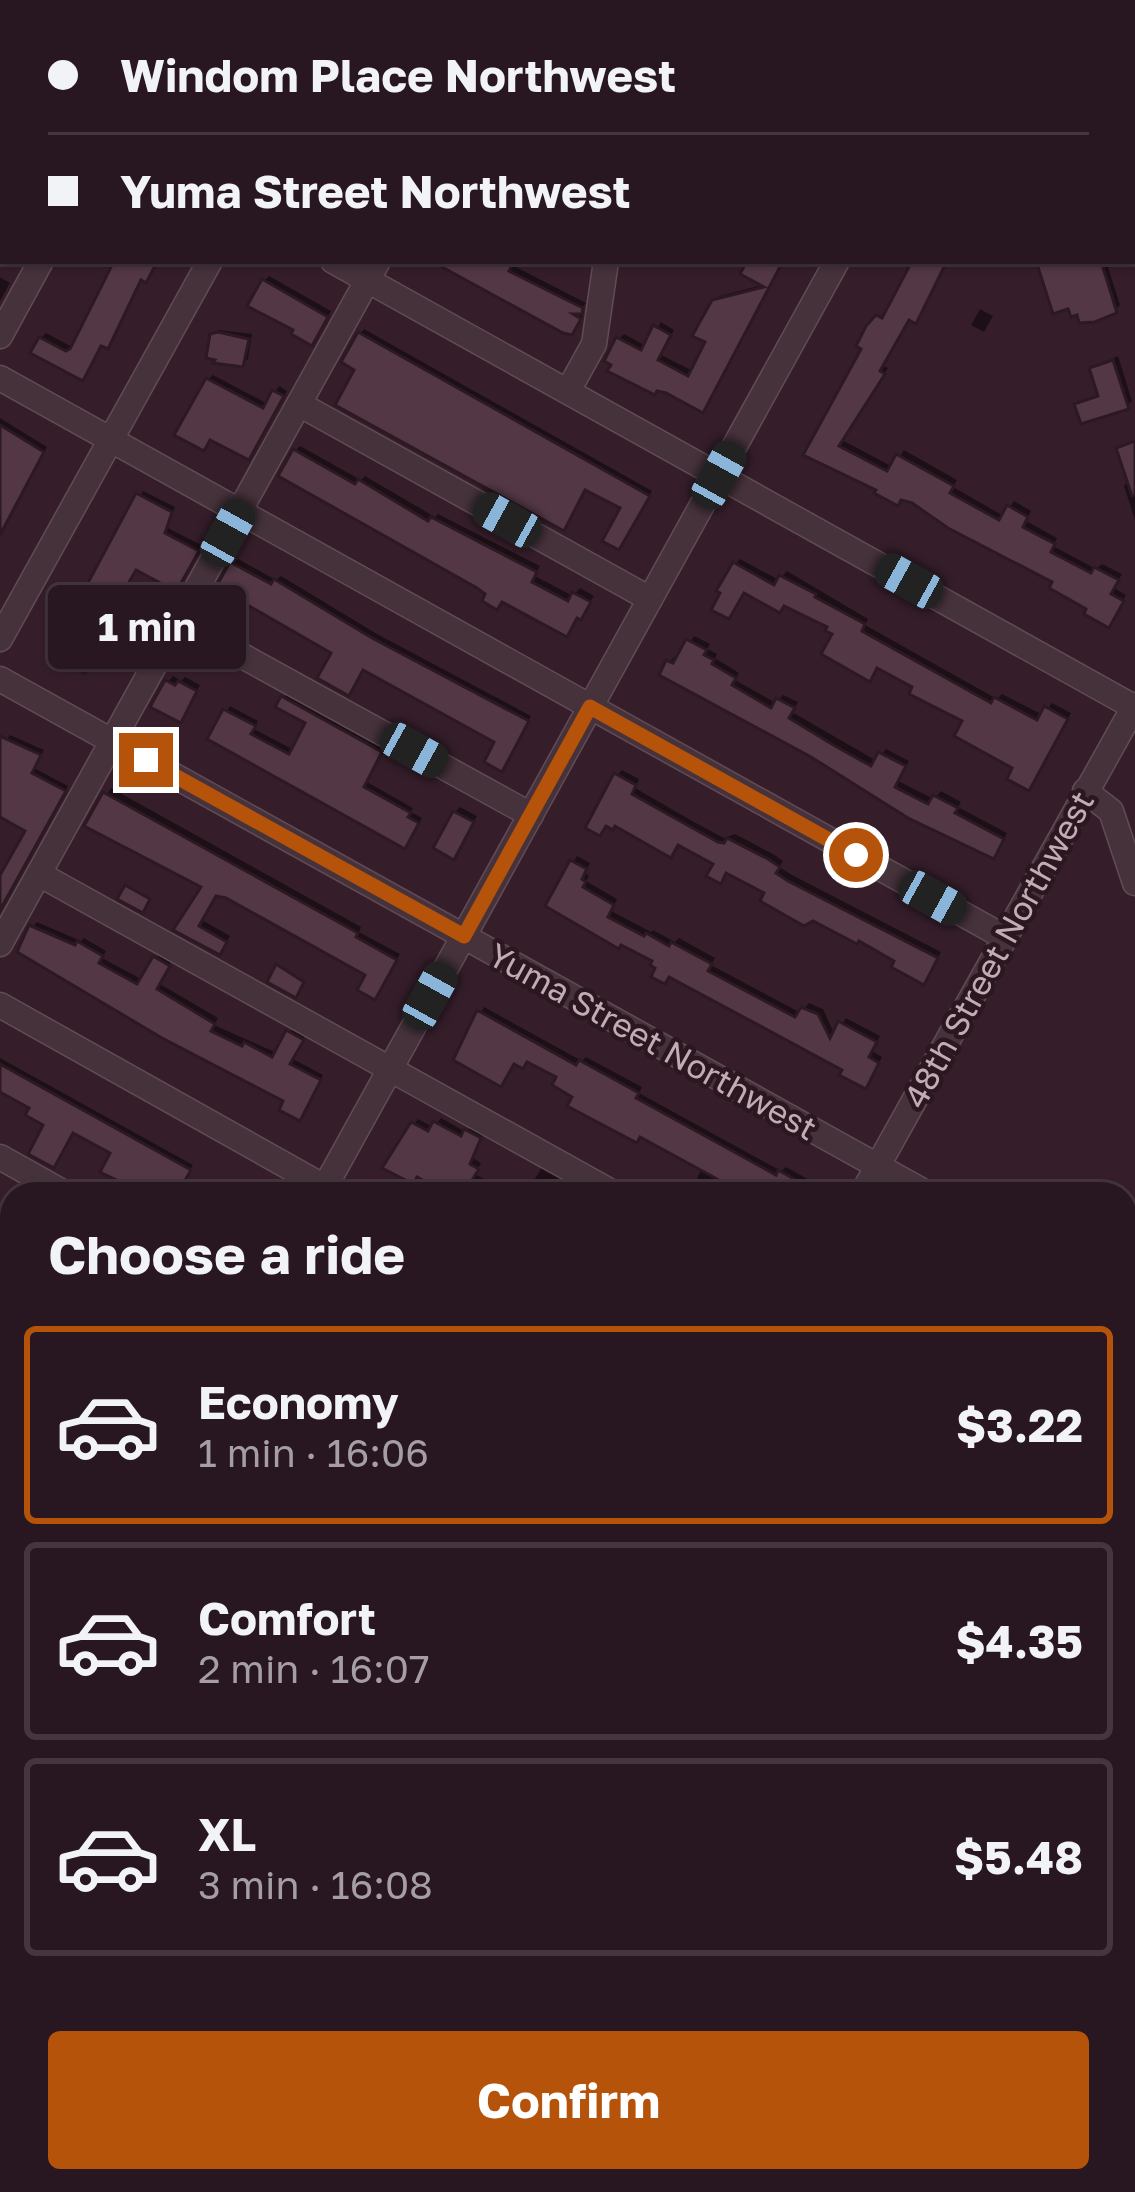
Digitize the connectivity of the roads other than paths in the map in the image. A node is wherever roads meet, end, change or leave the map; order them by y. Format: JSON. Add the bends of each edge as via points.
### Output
{"nodes":[{"id":1,"x":39,"y":264,"type":"edge"},
{"id":2,"x":208,"y":264,"type":"edge"},
{"id":3,"x":606,"y":264,"type":"edge"},
{"id":4,"x":836,"y":264,"type":"edge"},
{"id":5,"x":373,"y":271,"type":"edge"},
{"id":6,"x":0,"y":336,"type":"edge"},
{"id":7,"x":0,"y":378,"type":"edge"},
{"id":8,"x":568,"y":392,"type":"junction"},
{"id":9,"x":299,"y":404,"type":"junction"},
{"id":10,"x":111,"y":440,"type":"junction"},
{"id":11,"x":719,"y":475,"type":"junction"},
{"id":12,"x":240,"y":511,"type":"junction"},
{"id":13,"x":650,"y":599,"type":"junction"},
{"id":14,"x":179,"y":621,"type":"junction"},
{"id":15,"x":0,"y":639,"type":"edge"},
{"id":16,"x":0,"y":679,"type":"edge"},
{"id":17,"x":1134,"y":705,"type":"edge"},
{"id":18,"x":590,"y":707,"type":"junction"},
{"id":19,"x":112,"y":741,"type":"junction"},
{"id":20,"x":1085,"y":791,"type":"junction"},
{"id":21,"x":531,"y":814,"type":"junction"},
{"id":22,"x":39,"y":874,"type":"junction"},
{"id":23,"x":1135,"y":884,"type":"edge"},
{"id":24,"x":464,"y":936,"type":"junction"},
{"id":25,"x":1004,"y":937,"type":"junction"},
{"id":26,"x":0,"y":944,"type":"edge"},
{"id":27,"x":0,"y":1005,"type":"edge"},
{"id":28,"x":389,"y":1070,"type":"junction"},
{"id":29,"x":0,"y":1157,"type":"edge"},
{"id":30,"x":878,"y":1166,"type":"junction"},
{"id":31,"x":45,"y":1182,"type":"edge"},
{"id":32,"x":310,"y":1182,"type":"edge"},
{"id":33,"x":333,"y":1182,"type":"edge"},
{"id":34,"x":593,"y":1182,"type":"edge"},
{"id":35,"x":869,"y":1182,"type":"edge"},
{"id":36,"x":907,"y":1182,"type":"edge"}],
"edges":[{"from":1,"to":6,"type":"street"},
{"from":2,"to":10,"type":"street"},
{"from":3,"to":8,"type":"street","via":[[594,344]]},
{"from":4,"to":11,"type":"street"},
{"from":5,"to":8,"type":"street"},
{"from":5,"to":9,"type":"street"},
{"from":7,"to":10,"type":"street"},
{"from":8,"to":11,"type":"street"},
{"from":9,"to":12,"type":"street"},
{"from":9,"to":13,"type":"street"},
{"from":10,"to":12,"type":"street"},
{"from":10,"to":15,"type":"street"},
{"from":11,"to":13,"type":"street"},
{"from":11,"to":17,"type":"street"},
{"from":12,"to":14,"type":"street"},
{"from":12,"to":18,"type":"street"},
{"from":13,"to":18,"type":"street"},
{"from":14,"to":19,"type":"street"},
{"from":14,"to":21,"type":"street"},
{"from":16,"to":19,"type":"street","name":"Yuma Street Northwest"},
{"from":17,"to":20,"type":"street","name":"48th Street Northwest"},
{"from":18,"to":21,"type":"street"},
{"from":18,"to":25,"type":"street"},
{"from":19,"to":22,"type":"street"},
{"from":19,"to":24,"type":"street","name":"Yuma Street Northwest"},
{"from":20,"to":23,"type":"street","via":[[1111,812]]},
{"from":20,"to":25,"type":"street","name":"48th Street Northwest"},
{"from":21,"to":24,"type":"street"},
{"from":22,"to":26,"type":"street"},
{"from":22,"to":28,"type":"street"},
{"from":24,"to":28,"type":"street"},
{"from":24,"to":30,"type":"street","name":"Yuma Street Northwest"},
{"from":25,"to":30,"type":"street","name":"48th Street Northwest"},
{"from":27,"to":32,"type":"street"},
{"from":28,"to":33,"type":"street"},
{"from":28,"to":34,"type":"street"},
{"from":29,"to":31,"type":"street"},
{"from":30,"to":35,"type":"street","name":"48th Street Northwest"},
{"from":30,"to":36,"type":"street","name":"Yuma Street Northwest"}]}
